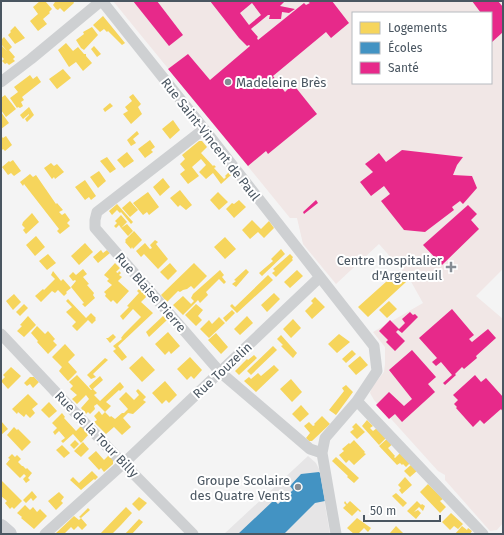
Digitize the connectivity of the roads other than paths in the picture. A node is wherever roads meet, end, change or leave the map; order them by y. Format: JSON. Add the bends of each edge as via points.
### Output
{"nodes":[{"id":1,"x":101,"y":1,"type":"edge"},
{"id":2,"x":1,"y":82,"type":"edge"},
{"id":3,"x":204,"y":129,"type":"junction"},
{"id":4,"x":320,"y":277,"type":"junction"},
{"id":5,"x":1,"y":334,"type":"edge"},
{"id":6,"x":220,"y":372,"type":"junction"},
{"id":7,"x":357,"y":401,"type":"junction"},
{"id":8,"x":322,"y":453,"type":"junction"},
{"id":9,"x":124,"y":463,"type":"junction"},
{"id":10,"x":1,"y":527,"type":"edge"},
{"id":11,"x":9,"y":534,"type":"edge"},
{"id":12,"x":45,"y":534,"type":"edge"},
{"id":13,"x":193,"y":534,"type":"edge"},
{"id":14,"x":336,"y":534,"type":"edge"},
{"id":15,"x":483,"y":534,"type":"edge"}],
"edges":[{"from":1,"to":2,"type":"street"},
{"from":1,"to":3,"type":"street","name":"Rue Saint-Vincent de Paul"},
{"from":3,"to":4,"type":"street","name":"Rue Saint-Vincent de Paul"},
{"from":3,"to":6,"type":"street","name":"Rue Blaise Pierre","via":[[97,212],[95,220],[96,228]]},
{"from":4,"to":6,"type":"street","name":"Rue Touzelin"},
{"from":4,"to":7,"type":"street","name":"Rue Saint-Vincent de Paul","via":[[374,346],[378,371]]},
{"from":5,"to":9,"type":"street","name":"Rue de la Tour Billy"},
{"from":6,"to":8,"type":"street","name":"Rue Blaise Pierre","via":[[310,449]]},
{"from":6,"to":9,"type":"street","name":"Rue Touzelin"},
{"from":7,"to":8,"type":"street","name":"Rue Saint-Vincent de Paul","via":[[325,438]]},
{"from":7,"to":15,"type":"street"},
{"from":8,"to":14,"type":"street"},
{"from":9,"to":12,"type":"street","name":"Rue Touzelin"},
{"from":9,"to":13,"type":"street","name":"Rue de la Tour Billy"},
{"from":10,"to":11,"type":"main road"}]}
